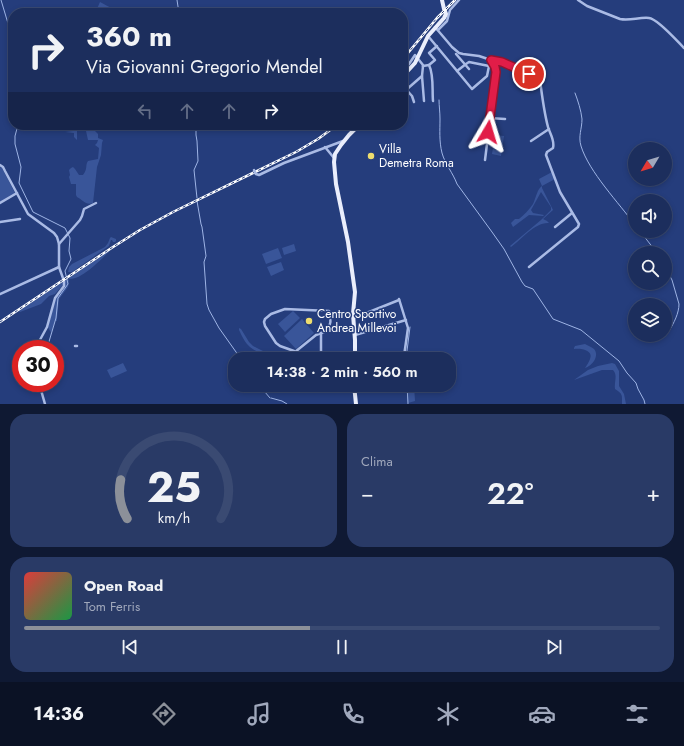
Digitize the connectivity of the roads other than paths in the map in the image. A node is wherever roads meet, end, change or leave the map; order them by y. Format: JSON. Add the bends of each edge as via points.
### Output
{"nodes":[{"id":1,"x":442,"y":0,"type":"edge"},
{"id":2,"x":459,"y":0,"type":"edge"},
{"id":3,"x":578,"y":0,"type":"edge"},
{"id":4,"x":436,"y":29,"type":"junction"},
{"id":5,"x":428,"y":36,"type":"junction"},
{"id":6,"x":437,"y":46,"type":"junction"},
{"id":7,"x":684,"y":48,"type":"edge"},
{"id":8,"x":456,"y":54,"type":"dead end"},
{"id":9,"x":418,"y":58,"type":"junction"},
{"id":10,"x":491,"y":60,"type":"junction"},
{"id":11,"x":429,"y":65,"type":"junction"},
{"id":12,"x":465,"y":65,"type":"junction"},
{"id":13,"x":408,"y":66,"type":"edge"},
{"id":14,"x":423,"y":66,"type":"junction"},
{"id":15,"x":489,"y":66,"type":"junction"},
{"id":16,"x":469,"y":69,"type":"dead end"},
{"id":17,"x":457,"y":70,"type":"junction"},
{"id":18,"x":408,"y":71,"type":"edge"},
{"id":19,"x":422,"y":76,"type":"junction"},
{"id":20,"x":408,"y":88,"type":"edge"},
{"id":21,"x":408,"y":92,"type":"edge"},
{"id":22,"x":424,"y":101,"type":"dead end"},
{"id":23,"x":433,"y":101,"type":"dead end"},
{"id":24,"x":414,"y":102,"type":"dead end"},
{"id":25,"x":489,"y":118,"type":"junction"},
{"id":26,"x":505,"y":119,"type":"dead end"},
{"id":27,"x":353,"y":130,"type":"edge"},
{"id":28,"x":549,"y":130,"type":"junction"},
{"id":29,"x":344,"y":141,"type":"junction"},
{"id":30,"x":531,"y":141,"type":"dead end"},
{"id":31,"x":325,"y":147,"type":"junction"},
{"id":32,"x":334,"y":158,"type":"junction"},
{"id":33,"x":485,"y":160,"type":"dead end"},
{"id":34,"x":0,"y":165,"type":"edge"},
{"id":35,"x":254,"y":170,"type":"dead end"},
{"id":36,"x":17,"y":193,"type":"junction"},
{"id":37,"x":0,"y":203,"type":"edge"},
{"id":38,"x":96,"y":203,"type":"dead end"},
{"id":39,"x":572,"y":213,"type":"junction"},
{"id":40,"x":20,"y":219,"type":"dead end"},
{"id":41,"x":0,"y":222,"type":"edge"},
{"id":42,"x":555,"y":228,"type":"dead end"},
{"id":43,"x":59,"y":244,"type":"junction"},
{"id":44,"x":59,"y":267,"type":"junction"},
{"id":45,"x":529,"y":267,"type":"dead end"},
{"id":46,"x":0,"y":294,"type":"edge"},
{"id":47,"x":353,"y":319,"type":"junction"},
{"id":48,"x":406,"y":320,"type":"junction"},
{"id":49,"x":321,"y":334,"type":"junction"},
{"id":50,"x":355,"y":335,"type":"junction"},
{"id":51,"x":40,"y":340,"type":"edge"},
{"id":52,"x":295,"y":352,"type":"joint"},
{"id":53,"x":321,"y":352,"type":"edge"},
{"id":54,"x":354,"y":352,"type":"edge"},
{"id":55,"x":405,"y":352,"type":"edge"},
{"id":56,"x":42,"y":392,"type":"edge"},
{"id":57,"x":355,"y":392,"type":"edge"},
{"id":58,"x":45,"y":404,"type":"edge"},
{"id":59,"x":356,"y":404,"type":"edge"}],
"edges":[{"from":1,"to":4,"type":"main road","via":[[446,14]]},
{"from":2,"to":4,"type":"street","via":[[450,10],[446,21]]},
{"from":3,"to":7,"type":"street","via":[[620,19],[652,18]]},
{"from":4,"to":5,"type":"main road"},
{"from":4,"to":10,"type":"street","via":[[457,51]]},
{"from":5,"to":6,"type":"street"},
{"from":5,"to":9,"type":"main road"},
{"from":6,"to":11,"type":"street","via":[[429,53],[435,60]]},
{"from":6,"to":17,"type":"street"},
{"from":8,"to":12,"type":"street"},
{"from":9,"to":13,"type":"street","via":[[415,55]]},
{"from":9,"to":14,"type":"street"},
{"from":9,"to":18,"type":"main road"},
{"from":10,"to":15,"type":"street"},
{"from":10,"to":25,"type":"street","via":[[496,72]]},
{"from":10,"to":28,"type":"street","via":[[502,62],[540,80]]},
{"from":11,"to":14,"type":"street"},
{"from":11,"to":23,"type":"street"},
{"from":12,"to":15,"type":"street","via":[[471,62]]},
{"from":12,"to":16,"type":"street"},
{"from":12,"to":17,"type":"street"},
{"from":14,"to":19,"type":"street"},
{"from":15,"to":17,"type":"street","via":[[487,76],[472,89]]},
{"from":19,"to":20,"type":"street"},
{"from":19,"to":22,"type":"street"},
{"from":21,"to":24,"type":"street"},
{"from":25,"to":26,"type":"street"},
{"from":25,"to":33,"type":"street"},
{"from":27,"to":29,"type":"main road"},
{"from":28,"to":30,"type":"street"},
{"from":28,"to":39,"type":"street","via":[[554,146],[546,154],[560,192]]},
{"from":29,"to":31,"type":"street"},
{"from":29,"to":32,"type":"main road"},
{"from":31,"to":32,"type":"street"},
{"from":31,"to":35,"type":"street","bridge":true,"via":[[259,175]]},
{"from":32,"to":47,"type":"main road","via":[[354,285]]},
{"from":34,"to":36,"type":"street"},
{"from":36,"to":37,"type":"street"},
{"from":36,"to":43,"type":"street","via":[[29,215],[54,233]]},
{"from":38,"to":43,"type":"street","via":[[84,209],[80,220]]},
{"from":39,"to":42,"type":"street"},
{"from":39,"to":45,"type":"street","via":[[578,226]]},
{"from":40,"to":41,"type":"street"},
{"from":43,"to":44,"type":"street"},
{"from":44,"to":46,"type":"street"},
{"from":44,"to":51,"type":"street","via":[[64,286],[55,298]]},
{"from":47,"to":48,"type":"street","via":[[399,300]]},
{"from":47,"to":50,"type":"main road"},
{"from":48,"to":50,"type":"street"},
{"from":48,"to":55,"type":"street","via":[[408,330]]},
{"from":49,"to":52,"type":"street","via":[[312,337]]},
{"from":49,"to":52,"type":"street","via":[[330,326],[328,310],[285,308],[267,317],[265,325],[276,343]]},
{"from":49,"to":53,"type":"street"},
{"from":50,"to":54,"type":"main road"},
{"from":56,"to":58,"type":"street"},
{"from":57,"to":59,"type":"main road"}]}
